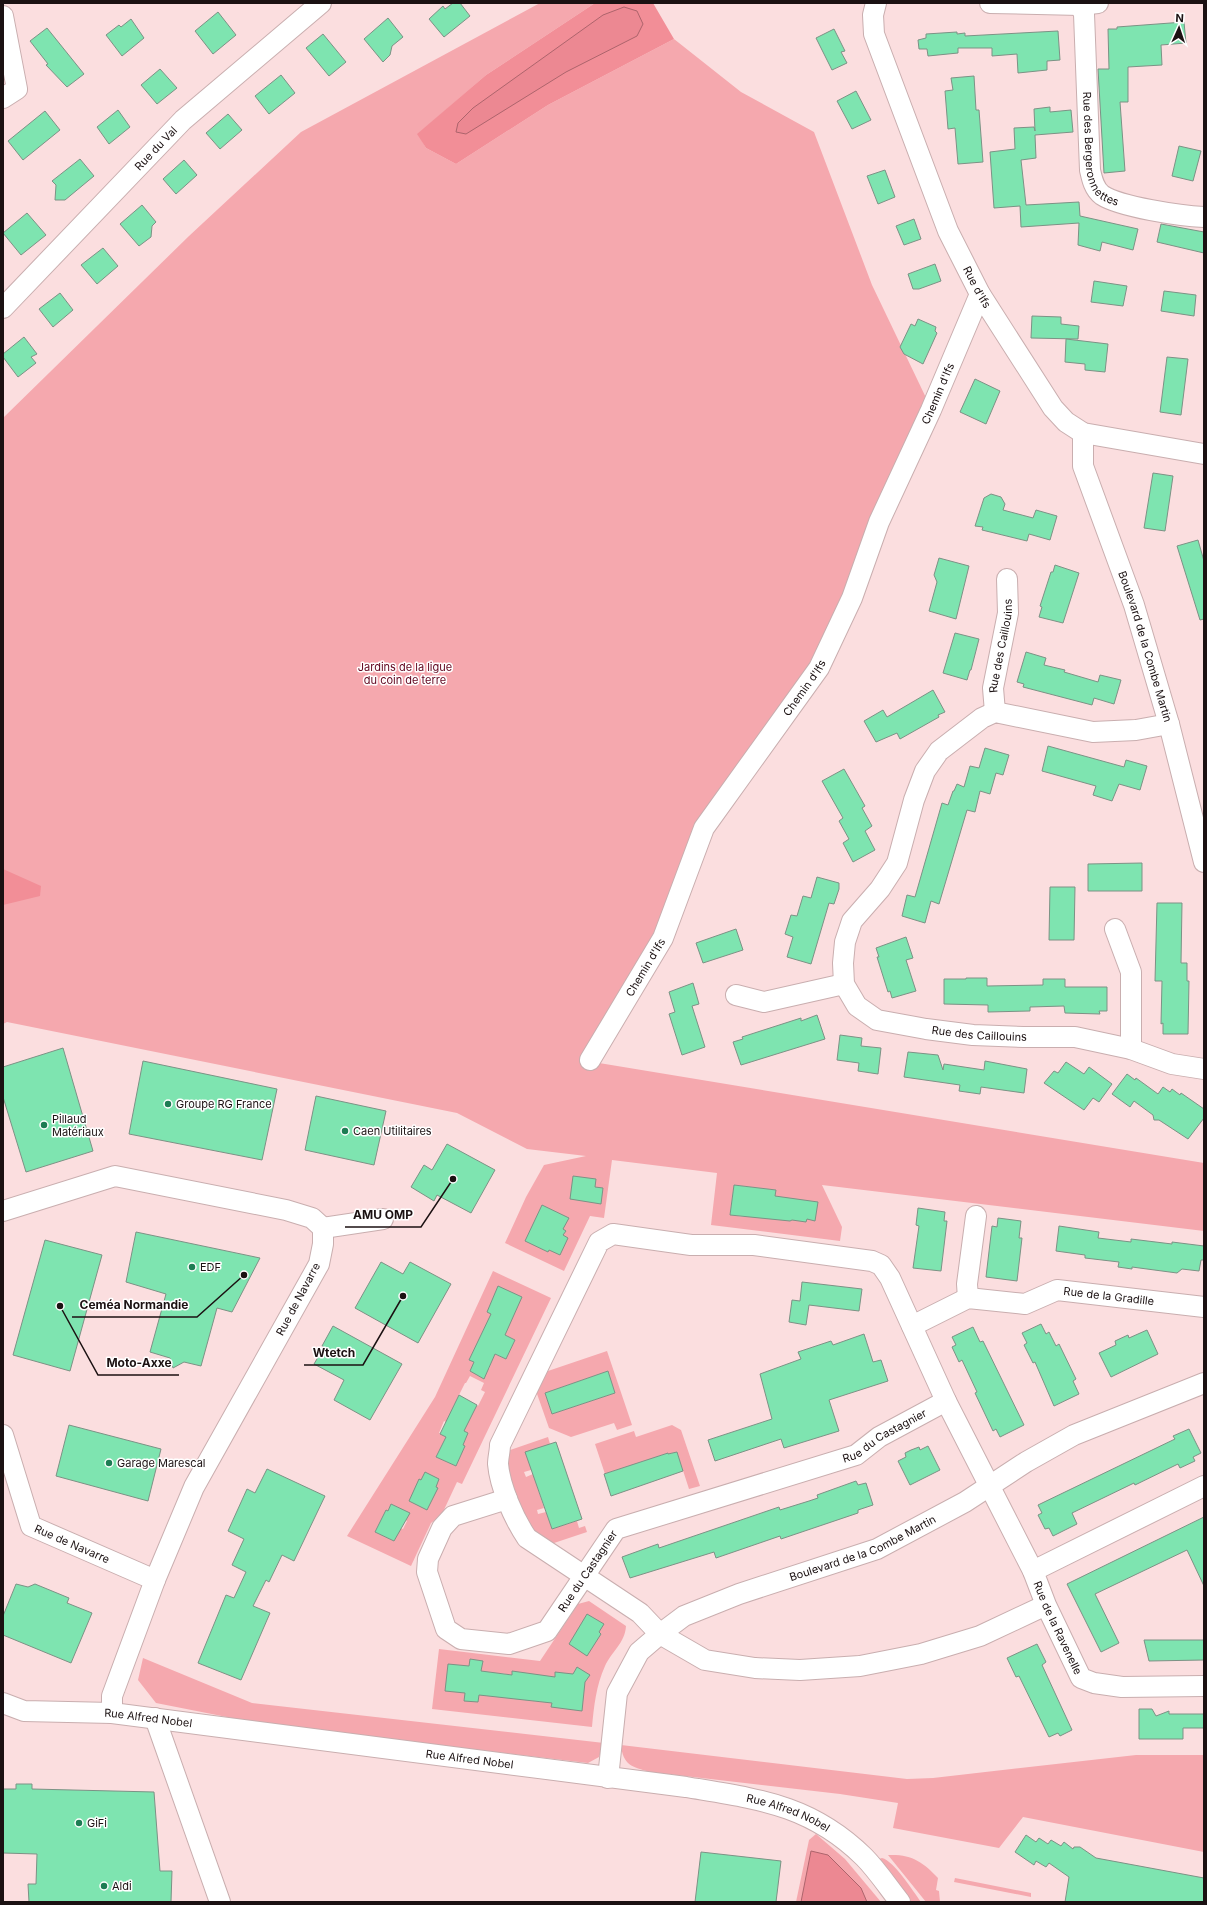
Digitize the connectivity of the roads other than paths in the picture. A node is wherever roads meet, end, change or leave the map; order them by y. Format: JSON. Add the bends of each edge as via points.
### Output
{"nodes":[{"id":1,"x":322,"y":3,"type":"edge"},
{"id":2,"x":876,"y":3,"type":"edge"},
{"id":3,"x":990,"y":3,"type":"edge"},
{"id":4,"x":1089,"y":4,"type":"edge"},
{"id":5,"x":3,"y":16,"type":"edge"},
{"id":6,"x":3,"y":98,"type":"edge"},
{"id":7,"x":1204,"y":217,"type":"edge"},
{"id":8,"x":980,"y":294,"type":"junction"},
{"id":9,"x":3,"y":308,"type":"edge"},
{"id":10,"x":1083,"y":433,"type":"junction"},
{"id":11,"x":1204,"y":454,"type":"edge"},
{"id":12,"x":1007,"y":578,"type":"dead end"},
{"id":13,"x":995,"y":712,"type":"junction"},
{"id":14,"x":1168,"y":724,"type":"junction"},
{"id":15,"x":1204,"y":862,"type":"edge"},
{"id":16,"x":1115,"y":929,"type":"dead end"},
{"id":17,"x":844,"y":984,"type":"junction"},
{"id":18,"x":736,"y":994,"type":"dead end"},
{"id":19,"x":1131,"y":1049,"type":"junction"},
{"id":20,"x":590,"y":1060,"type":"dead end"},
{"id":21,"x":1204,"y":1069,"type":"edge"},
{"id":22,"x":3,"y":1210,"type":"edge"},
{"id":23,"x":976,"y":1216,"type":"dead end"},
{"id":24,"x":383,"y":1219,"type":"dead end"},
{"id":25,"x":323,"y":1228,"type":"junction"},
{"id":26,"x":968,"y":1298,"type":"junction"},
{"id":27,"x":1204,"y":1307,"type":"edge"},
{"id":28,"x":912,"y":1326,"type":"junction"},
{"id":29,"x":1204,"y":1383,"type":"edge"},
{"id":30,"x":946,"y":1401,"type":"junction"},
{"id":31,"x":3,"y":1436,"type":"edge"},
{"id":32,"x":1204,"y":1486,"type":"edge"},
{"id":33,"x":990,"y":1487,"type":"junction"},
{"id":34,"x":507,"y":1499,"type":"junction"},
{"id":35,"x":1033,"y":1571,"type":"junction"},
{"id":36,"x":584,"y":1575,"type":"junction"},
{"id":37,"x":155,"y":1580,"type":"junction"},
{"id":38,"x":1046,"y":1606,"type":"junction"},
{"id":39,"x":660,"y":1634,"type":"junction"},
{"id":40,"x":1204,"y":1686,"type":"edge"},
{"id":41,"x":3,"y":1703,"type":"edge"},
{"id":42,"x":112,"y":1713,"type":"junction"},
{"id":43,"x":155,"y":1718,"type":"junction"},
{"id":44,"x":608,"y":1778,"type":"junction"},
{"id":45,"x":220,"y":1902,"type":"edge"},
{"id":46,"x":900,"y":1902,"type":"edge"}],
"edges":[{"from":1,"to":9,"type":"street","name":"Rue du Val","via":[[183,120]]},
{"from":2,"to":8,"type":"street","name":"Rue d'Ifs","via":[[873,15],[874,34],[879,49],[948,231]]},
{"from":3,"to":4,"type":"street"},
{"from":4,"to":7,"type":"street","name":"Rue des Bergeronnettes","via":[[1084,14],[1090,170],[1094,185],[1100,194],[1112,200],[1177,216]]},
{"from":5,"to":6,"type":"street","via":[[17,89]]},
{"from":8,"to":10,"type":"street","name":"Rue d'Ifs","via":[[1053,408],[1066,422]]},
{"from":8,"to":20,"type":"street","name":"Chemin d'Ifs","via":[[931,410],[879,522],[852,598],[819,668],[704,828],[663,938]]},
{"from":10,"to":11,"type":"street","name":"Rue d'Ifs"},
{"from":10,"to":14,"type":"street","name":"Boulevard de la Combe Martin","via":[[1083,466],[1134,605]]},
{"from":12,"to":13,"type":"street","name":"Rue des Caillouins","via":[[1008,613],[993,688]]},
{"from":13,"to":14,"type":"street","via":[[1093,732],[1136,730]]},
{"from":13,"to":17,"type":"street","name":"Rue des Caillouins","via":[[982,718],[939,751],[925,771],[914,800],[897,863],[880,889],[852,921],[845,942]]},
{"from":14,"to":15,"type":"street","name":"Boulevard de la Combe Martin"},
{"from":16,"to":19,"type":"street","via":[[1131,972]]},
{"from":17,"to":18,"type":"street","via":[[764,1002]]},
{"from":17,"to":19,"type":"street","name":"Rue des Caillouins","via":[[858,1006],[877,1020],[973,1036],[1075,1037]]},
{"from":19,"to":21,"type":"street","name":"Rue des Caillouins","via":[[1172,1064]]},
{"from":22,"to":25,"type":"street","via":[[115,1176],[286,1210],[312,1218]]},
{"from":23,"to":26,"type":"street","via":[[967,1284]]},
{"from":24,"to":25,"type":"street"},
{"from":25,"to":37,"type":"street","name":"Rue de Navarre","via":[[324,1244],[319,1264],[194,1487]]},
{"from":26,"to":27,"type":"street","name":"Rue de la Gradille","via":[[1024,1304],[1057,1290]]},
{"from":26,"to":28,"type":"street"},
{"from":28,"to":30,"type":"street"},
{"from":28,"to":34,"type":"street","via":[[890,1278],[881,1266],[872,1261],[754,1245],[691,1245],[613,1234],[599,1242],[500,1445],[498,1464]]},
{"from":29,"to":33,"type":"street","name":"Boulevard de la Combe Martin","via":[[1074,1435],[1014,1469]]},
{"from":30,"to":33,"type":"street"},
{"from":30,"to":36,"type":"street","name":"Rue du Castagnier","via":[[878,1437],[856,1455],[616,1529]]},
{"from":31,"to":37,"type":"street","name":"Rue de Navarre","via":[[31,1526]]},
{"from":32,"to":35,"type":"street"},
{"from":33,"to":35,"type":"street","name":"Rue de la Ravenelle"},
{"from":33,"to":39,"type":"street","name":"Boulevard de la Combe Martin","via":[[878,1549],[739,1594],[684,1616]]},
{"from":34,"to":36,"type":"street","via":[[517,1523],[527,1538]]},
{"from":34,"to":36,"type":"street","name":"Rue du Castagnier","via":[[453,1516],[442,1528],[428,1559],[427,1572],[446,1629],[461,1639],[508,1644],[547,1631]]},
{"from":35,"to":38,"type":"street","name":"Rue de la Ravenelle"},
{"from":36,"to":39,"type":"street","via":[[640,1613]]},
{"from":37,"to":42,"type":"street","name":"Rue de Navarre","via":[[112,1696]]},
{"from":38,"to":39,"type":"street","via":[[980,1636],[922,1654],[860,1666],[800,1670],[755,1668],[705,1660]]},
{"from":38,"to":40,"type":"street","name":"Rue de la Ravenelle","via":[[1081,1678],[1094,1683],[1122,1687]]},
{"from":39,"to":44,"type":"street","name":"Boulevard de la Combe Martin","via":[[639,1652],[617,1693]]},
{"from":41,"to":42,"type":"street","name":"Rue Alfred Nobel","via":[[24,1711]]},
{"from":42,"to":43,"type":"street","name":"Rue Alfred Nobel"},
{"from":43,"to":44,"type":"street","name":"Rue Alfred Nobel"},
{"from":43,"to":45,"type":"street"},
{"from":44,"to":46,"type":"street","name":"Rue Alfred Nobel","via":[[758,1799],[796,1811],[833,1830],[844,1839],[865,1858]]}]}
